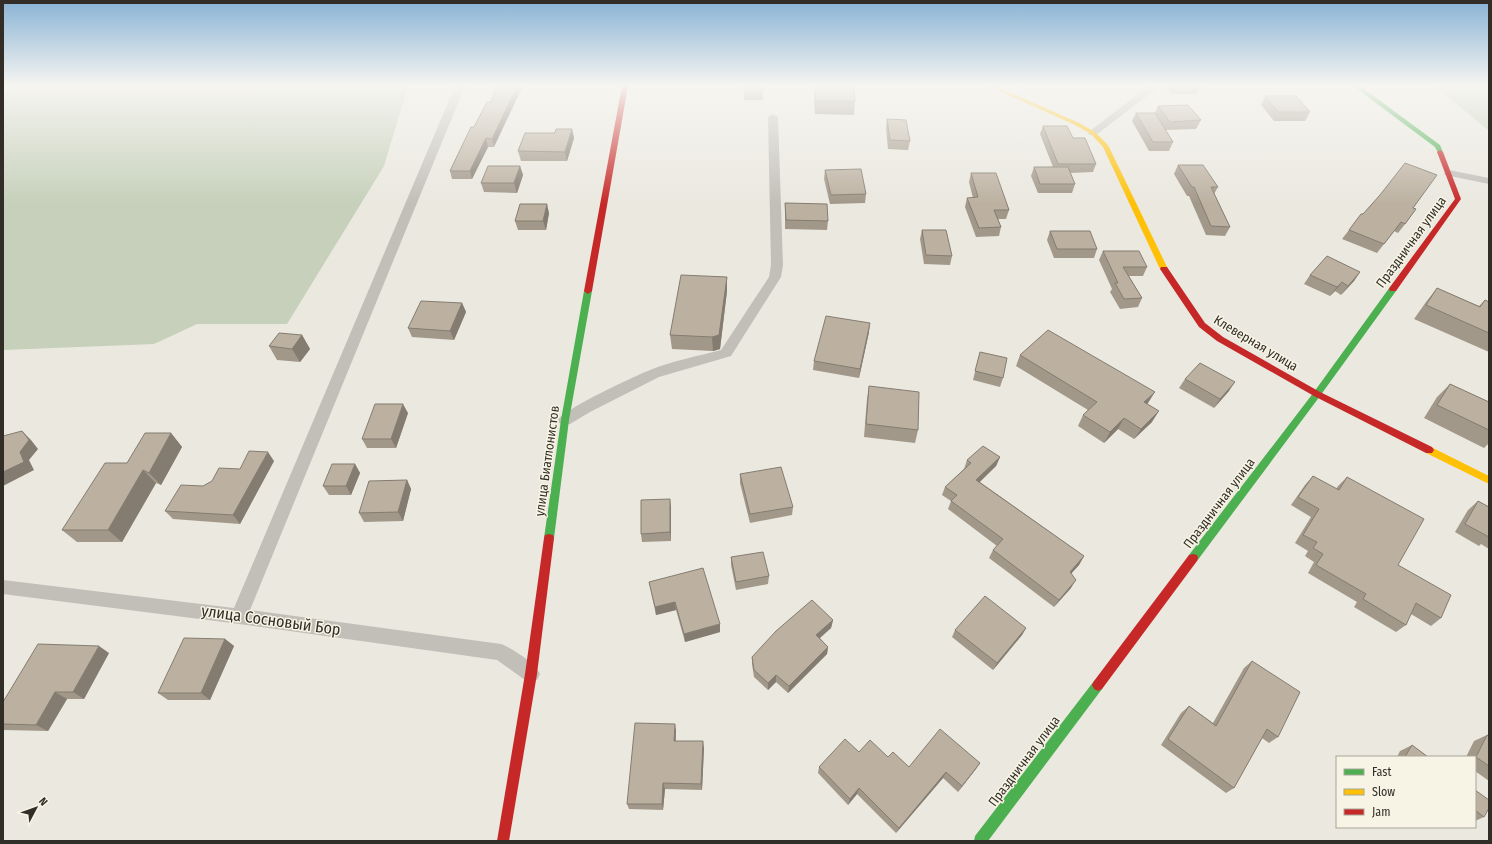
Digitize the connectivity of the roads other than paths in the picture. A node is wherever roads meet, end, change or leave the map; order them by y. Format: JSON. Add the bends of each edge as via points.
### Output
{"nodes":[{"id":1,"x":444,"y":125,"type":"edge"},
{"id":2,"x":619,"y":125,"type":"edge"},
{"id":3,"x":773,"y":125,"type":"edge"},
{"id":4,"x":1079,"y":125,"type":"edge"},
{"id":5,"x":1103,"y":125,"type":"edge"},
{"id":6,"x":1410,"y":125,"type":"edge"},
{"id":7,"x":1093,"y":133,"type":"junction"},
{"id":8,"x":1449,"y":173,"type":"junction"},
{"id":9,"x":1489,"y":181,"type":"edge"},
{"id":10,"x":1317,"y":394,"type":"junction"},
{"id":11,"x":565,"y":420,"type":"junction"},
{"id":12,"x":1489,"y":480,"type":"edge"},
{"id":13,"x":3,"y":587,"type":"edge"},
{"id":14,"x":239,"y":616,"type":"junction"},
{"id":15,"x":531,"y":674,"type":"junction"},
{"id":16,"x":503,"y":841,"type":"edge"},
{"id":17,"x":980,"y":841,"type":"edge"}],
"edges":[{"from":1,"to":14,"type":"street"},
{"from":2,"to":11,"type":"street","name":"улица Биатлонистов"},
{"from":3,"to":11,"type":"street","via":[[777,265],[775,277],[726,353],[655,373]]},
{"from":4,"to":7,"type":"street","name":"Клеверная улица"},
{"from":5,"to":7,"type":"street"},
{"from":6,"to":8,"type":"street","via":[[1438,146]]},
{"from":7,"to":10,"type":"street","name":"Клеверная улица","via":[[1106,146],[1166,273],[1202,326],[1220,339]]},
{"from":8,"to":9,"type":"street"},
{"from":8,"to":10,"type":"street","name":"Праздничная улица","via":[[1458,199]]},
{"from":10,"to":12,"type":"street","name":"Клеверная улица"},
{"from":10,"to":17,"type":"street","name":"Праздничная улица"},
{"from":11,"to":15,"type":"street","name":"улица Биатлонистов"},
{"from":13,"to":14,"type":"street","name":"улица Сосновый Бор"},
{"from":14,"to":15,"type":"street","name":"улица Сосновый Бор","via":[[501,652]]},
{"from":15,"to":16,"type":"street","name":"улица Биатлонистов"}]}
